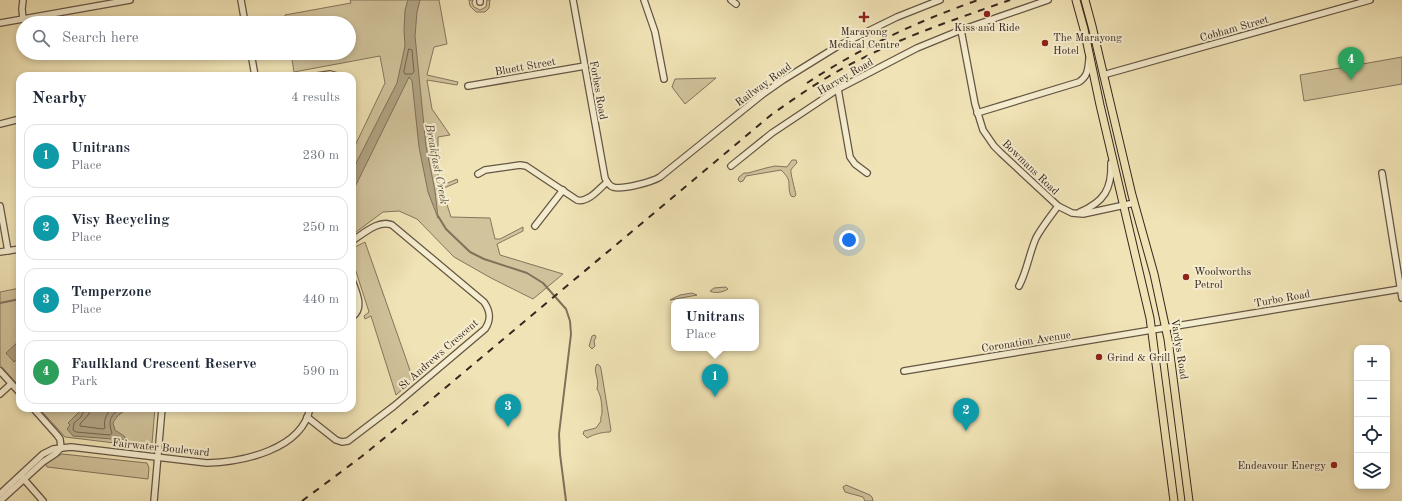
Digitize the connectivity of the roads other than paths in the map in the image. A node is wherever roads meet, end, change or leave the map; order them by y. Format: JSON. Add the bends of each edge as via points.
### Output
{"nodes":[{"id":1,"x":23,"y":0,"type":"edge"},
{"id":2,"x":130,"y":0,"type":"edge"},
{"id":3,"x":574,"y":0,"type":"edge"},
{"id":4,"x":644,"y":0,"type":"edge"},
{"id":5,"x":940,"y":0,"type":"edge"},
{"id":6,"x":1048,"y":0,"type":"edge"},
{"id":7,"x":1076,"y":0,"type":"edge"},
{"id":8,"x":1085,"y":0,"type":"edge"},
{"id":9,"x":1370,"y":0,"type":"edge"},
{"id":10,"x":241,"y":1,"type":"edge"},
{"id":11,"x":1355,"y":2,"type":"edge"},
{"id":12,"x":23,"y":16,"type":"edge"},
{"id":13,"x":40,"y":16,"type":"edge"},
{"id":14,"x":244,"y":16,"type":"edge"},
{"id":15,"x":16,"y":20,"type":"edge"},
{"id":16,"x":0,"y":23,"type":"edge"},
{"id":17,"x":961,"y":30,"type":"junction"},
{"id":18,"x":1089,"y":52,"type":"junction"},
{"id":19,"x":252,"y":60,"type":"edge"},
{"id":20,"x":585,"y":66,"type":"junction"},
{"id":21,"x":254,"y":72,"type":"edge"},
{"id":22,"x":1103,"y":75,"type":"junction"},
{"id":23,"x":664,"y":79,"type":"dead end"},
{"id":24,"x":468,"y":86,"type":"dead end"},
{"id":25,"x":838,"y":89,"type":"junction"},
{"id":26,"x":1100,"y":105,"type":"junction"},
{"id":27,"x":977,"y":112,"type":"junction"},
{"id":28,"x":16,"y":120,"type":"edge"},
{"id":29,"x":0,"y":124,"type":"edge"},
{"id":30,"x":1110,"y":151,"type":"junction"},
{"id":31,"x":731,"y":166,"type":"dead end"},
{"id":32,"x":867,"y":173,"type":"dead end"},
{"id":33,"x":478,"y":174,"type":"dead end"},
{"id":34,"x":1382,"y":174,"type":"dead end"},
{"id":35,"x":607,"y":182,"type":"junction"},
{"id":36,"x":563,"y":190,"type":"junction"},
{"id":37,"x":1134,"y":203,"type":"junction"},
{"id":38,"x":1123,"y":205,"type":"junction"},
{"id":39,"x":0,"y":206,"type":"edge"},
{"id":40,"x":1058,"y":206,"type":"junction"},
{"id":41,"x":1076,"y":214,"type":"junction"},
{"id":42,"x":535,"y":226,"type":"dead end"},
{"id":43,"x":356,"y":238,"type":"edge"},
{"id":44,"x":16,"y":250,"type":"edge"},
{"id":45,"x":8,"y":251,"type":"junction"},
{"id":46,"x":0,"y":252,"type":"edge"},
{"id":47,"x":1020,"y":286,"type":"dead end"},
{"id":48,"x":1400,"y":289,"type":"junction"},
{"id":49,"x":356,"y":293,"type":"edge"},
{"id":50,"x":1402,"y":298,"type":"edge"},
{"id":51,"x":356,"y":314,"type":"edge"},
{"id":52,"x":1166,"y":328,"type":"junction"},
{"id":53,"x":1151,"y":330,"type":"junction"},
{"id":54,"x":0,"y":371,"type":"edge"},
{"id":55,"x":904,"y":371,"type":"dead end"},
{"id":56,"x":11,"y":384,"type":"junction"},
{"id":57,"x":16,"y":390,"type":"edge"},
{"id":58,"x":0,"y":394,"type":"edge"},
{"id":59,"x":37,"y":412,"type":"edge"},
{"id":60,"x":162,"y":412,"type":"edge"},
{"id":61,"x":309,"y":412,"type":"edge"},
{"id":62,"x":307,"y":417,"type":"junction"},
{"id":63,"x":61,"y":448,"type":"junction"},
{"id":64,"x":158,"y":457,"type":"junction"},
{"id":65,"x":22,"y":478,"type":"junction"},
{"id":66,"x":0,"y":494,"type":"edge"},
{"id":67,"x":0,"y":501,"type":"edge"},
{"id":68,"x":43,"y":501,"type":"edge"},
{"id":69,"x":154,"y":501,"type":"edge"},
{"id":70,"x":1174,"y":501,"type":"edge"},
{"id":71,"x":1189,"y":501,"type":"edge"}],
"edges":[{"from":1,"to":12,"type":"street"},
{"from":2,"to":13,"type":"street"},
{"from":3,"to":20,"type":"street","name":"Forbes Road"},
{"from":4,"to":23,"type":"street","via":[[655,32]]},
{"from":5,"to":35,"type":"street","name":"Railway Road","via":[[838,46],[789,76],[660,177],[650,182],[620,188],[614,188]]},
{"from":6,"to":17,"type":"street","name":"Harvey Road"},
{"from":7,"to":18,"type":"main road","name":"Vardys Road"},
{"from":8,"to":22,"type":"main road","name":"Vardys Road"},
{"from":9,"to":11,"type":"street","name":"Cobham Street"},
{"from":10,"to":14,"type":"street"},
{"from":11,"to":22,"type":"street","name":"Cobham Street"},
{"from":15,"to":16,"type":"street"},
{"from":17,"to":25,"type":"street","name":"Harvey Road","via":[[917,48]]},
{"from":17,"to":27,"type":"street","name":"Bowmans Road"},
{"from":18,"to":22,"type":"main road","name":"Vardys Road","via":[[1097,70]]},
{"from":18,"to":26,"type":"main road","name":"Vardys Road"},
{"from":18,"to":27,"type":"street","via":[[1088,70],[1079,82]]},
{"from":19,"to":21,"type":"street"},
{"from":20,"to":24,"type":"street","name":"Bluett Street"},
{"from":20,"to":35,"type":"street","name":"Forbes Road"},
{"from":22,"to":26,"type":"main road","name":"Vardys Road","via":[[1099,82]]},
{"from":22,"to":37,"type":"main road","name":"Vardys Road"},
{"from":25,"to":31,"type":"street","name":"Harvey Road","via":[[772,133]]},
{"from":25,"to":32,"type":"street","via":[[850,157]]},
{"from":26,"to":30,"type":"main road","name":"Vardys Road"},
{"from":27,"to":40,"type":"street","name":"Bowmans Road","via":[[983,130],[994,146]]},
{"from":28,"to":29,"type":"street"},
{"from":30,"to":38,"type":"main road","name":"Vardys Road"},
{"from":30,"to":41,"type":"street","via":[[1112,174],[1109,188],[1097,203]]},
{"from":33,"to":36,"type":"street","via":[[485,170],[526,166]]},
{"from":34,"to":48,"type":"street"},
{"from":35,"to":36,"type":"street","via":[[582,201]]},
{"from":36,"to":42,"type":"street"},
{"from":37,"to":38,"type":"street"},
{"from":37,"to":52,"type":"main road","name":"Vardys Road"},
{"from":38,"to":41,"type":"street"},
{"from":38,"to":53,"type":"main road","name":"Vardys Road"},
{"from":39,"to":45,"type":"street"},
{"from":40,"to":41,"type":"street","name":"Bowmans Road"},
{"from":40,"to":47,"type":"street","via":[[1036,239]]},
{"from":43,"to":62,"type":"street","name":"St Andrews Crescent","via":[[379,224],[392,225],[484,302],[490,313],[488,324],[394,406],[348,441],[336,440]]},
{"from":44,"to":45,"type":"street"},
{"from":45,"to":46,"type":"street"},
{"from":48,"to":50,"type":"street"},
{"from":48,"to":52,"type":"street","name":"Turbo Road"},
{"from":49,"to":51,"type":"street","via":[[359,307]]},
{"from":52,"to":53,"type":"street","name":"Turbo Road"},
{"from":52,"to":71,"type":"main road","name":"Vardys Road"},
{"from":53,"to":55,"type":"street","name":"Coronation Avenue"},
{"from":53,"to":70,"type":"main road","name":"Vardys Road"},
{"from":54,"to":56,"type":"street"},
{"from":56,"to":57,"type":"street"},
{"from":56,"to":58,"type":"street"},
{"from":59,"to":63,"type":"street","via":[[57,434]]},
{"from":60,"to":64,"type":"street"},
{"from":61,"to":62,"type":"street","name":"Fairwater Boulevard"},
{"from":62,"to":64,"type":"street","name":"Fairwater Boulevard","via":[[298,431],[287,441],[243,460],[207,463]]},
{"from":63,"to":64,"type":"street","name":"Fairwater Boulevard"},
{"from":63,"to":65,"type":"street"},
{"from":64,"to":69,"type":"street"},
{"from":65,"to":66,"type":"street"},
{"from":65,"to":67,"type":"street"},
{"from":65,"to":68,"type":"street"}]}
